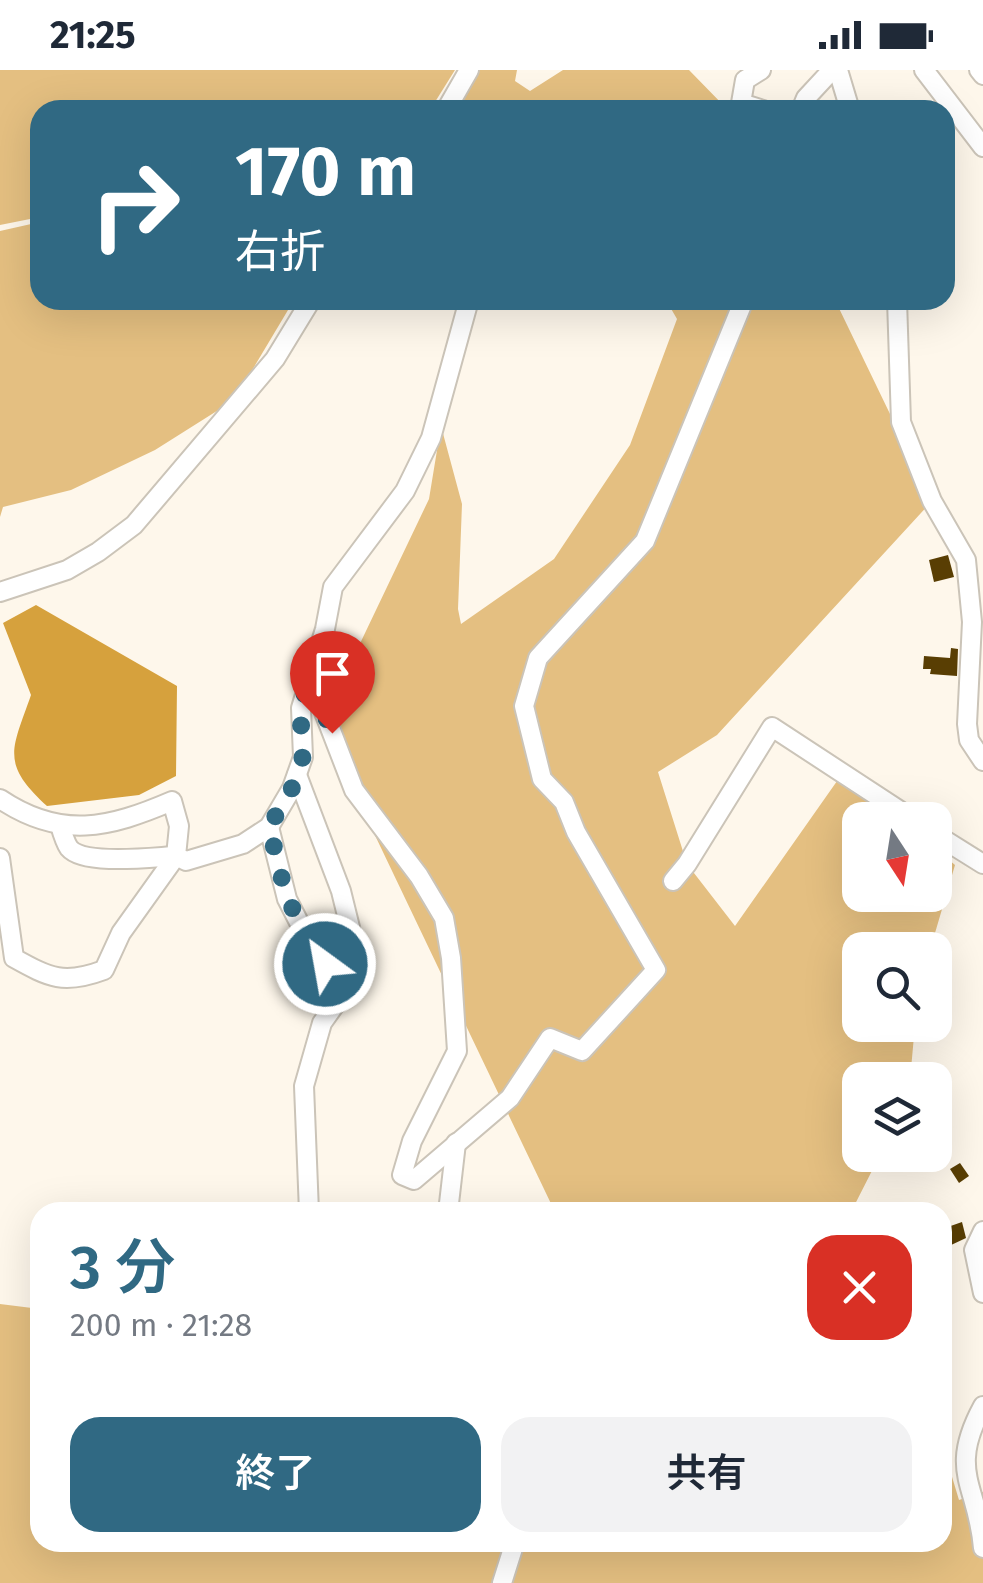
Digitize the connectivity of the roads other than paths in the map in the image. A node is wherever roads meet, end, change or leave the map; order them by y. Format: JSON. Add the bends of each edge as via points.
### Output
{"nodes":[{"id":1,"x":470,"y":70,"type":"edge"},
{"id":2,"x":761,"y":70,"type":"edge"},
{"id":3,"x":835,"y":70,"type":"edge"},
{"id":4,"x":924,"y":70,"type":"edge"},
{"id":5,"x":452,"y":100,"type":"edge"},
{"id":6,"x":742,"y":100,"type":"edge"},
{"id":7,"x":805,"y":100,"type":"edge"},
{"id":8,"x":846,"y":100,"type":"edge"},
{"id":9,"x":947,"y":100,"type":"edge"},
{"id":10,"x":955,"y":110,"type":"edge"},
{"id":11,"x":983,"y":147,"type":"edge"},
{"id":12,"x":305,"y":310,"type":"edge"},
{"id":13,"x":466,"y":310,"type":"edge"},
{"id":14,"x":740,"y":310,"type":"edge"},
{"id":15,"x":897,"y":310,"type":"edge"},
{"id":16,"x":0,"y":592,"type":"edge"},
{"id":17,"x":310,"y":676,"type":"junction"},
{"id":18,"x":983,"y":761,"type":"edge"},
{"id":19,"x":296,"y":775,"type":"junction"},
{"id":20,"x":0,"y":799,"type":"edge"},
{"id":21,"x":886,"y":802,"type":"edge"},
{"id":22,"x":60,"y":825,"type":"junction"},
{"id":23,"x":269,"y":827,"type":"junction"},
{"id":24,"x":952,"y":845,"type":"edge"},
{"id":25,"x":176,"y":856,"type":"junction"},
{"id":26,"x":0,"y":858,"type":"edge"},
{"id":27,"x":983,"y":864,"type":"edge"},
{"id":28,"x":672,"y":882,"type":"dead end"},
{"id":29,"x":344,"y":992,"type":"junction"},
{"id":30,"x":456,"y":1143,"type":"junction"},
{"id":31,"x":309,"y":1202,"type":"edge"},
{"id":32,"x":449,"y":1202,"type":"edge"},
{"id":33,"x":983,"y":1231,"type":"edge"},
{"id":34,"x":983,"y":1292,"type":"edge"},
{"id":35,"x":978,"y":1414,"type":"edge"},
{"id":36,"x":983,"y":1442,"type":"edge"},
{"id":37,"x":982,"y":1523,"type":"edge"},
{"id":38,"x":983,"y":1548,"type":"edge"},
{"id":39,"x":512,"y":1552,"type":"edge"},
{"id":40,"x":502,"y":1583,"type":"edge"}],
"edges":[{"from":1,"to":5,"type":"street"},
{"from":2,"to":6,"type":"street","via":[[745,80]]},
{"from":3,"to":7,"type":"street"},
{"from":3,"to":8,"type":"street"},
{"from":4,"to":9,"type":"street"},
{"from":10,"to":11,"type":"street"},
{"from":12,"to":16,"type":"street","via":[[275,359],[134,525],[67,570]]},
{"from":13,"to":17,"type":"street","via":[[431,438],[406,491],[333,587]]},
{"from":14,"to":30,"type":"street","via":[[645,541],[538,658],[524,706],[542,779],[564,802],[656,970],[582,1050],[550,1038],[510,1098]]},
{"from":15,"to":18,"type":"street","via":[[901,422],[932,501],[966,560],[972,622],[967,724]]},
{"from":17,"to":19,"type":"street","via":[[300,708],[303,756]]},
{"from":17,"to":30,"type":"street","via":[[354,790],[444,918],[457,1051],[402,1175],[414,1180]]},
{"from":19,"to":23,"type":"street"},
{"from":19,"to":29,"type":"street","via":[[357,956]]},
{"from":20,"to":22,"type":"street"},
{"from":21,"to":28,"type":"street","via":[[772,728]]},
{"from":22,"to":25,"type":"street","via":[[75,853]]},
{"from":22,"to":25,"type":"street","via":[[126,821],[172,801]]},
{"from":23,"to":25,"type":"street","via":[[243,844],[186,860]]},
{"from":23,"to":29,"type":"street","via":[[287,899]]},
{"from":24,"to":27,"type":"street"},
{"from":25,"to":26,"type":"street","via":[[121,932],[104,970],[78,980],[47,977],[14,958]]},
{"from":29,"to":31,"type":"street","via":[[322,1024],[304,1086]]},
{"from":30,"to":32,"type":"street"},
{"from":33,"to":34,"type":"street","via":[[974,1250]]},
{"from":35,"to":36,"type":"street"},
{"from":35,"to":37,"type":"street","via":[[963,1461]]},
{"from":37,"to":38,"type":"street"},
{"from":39,"to":40,"type":"street"}]}
